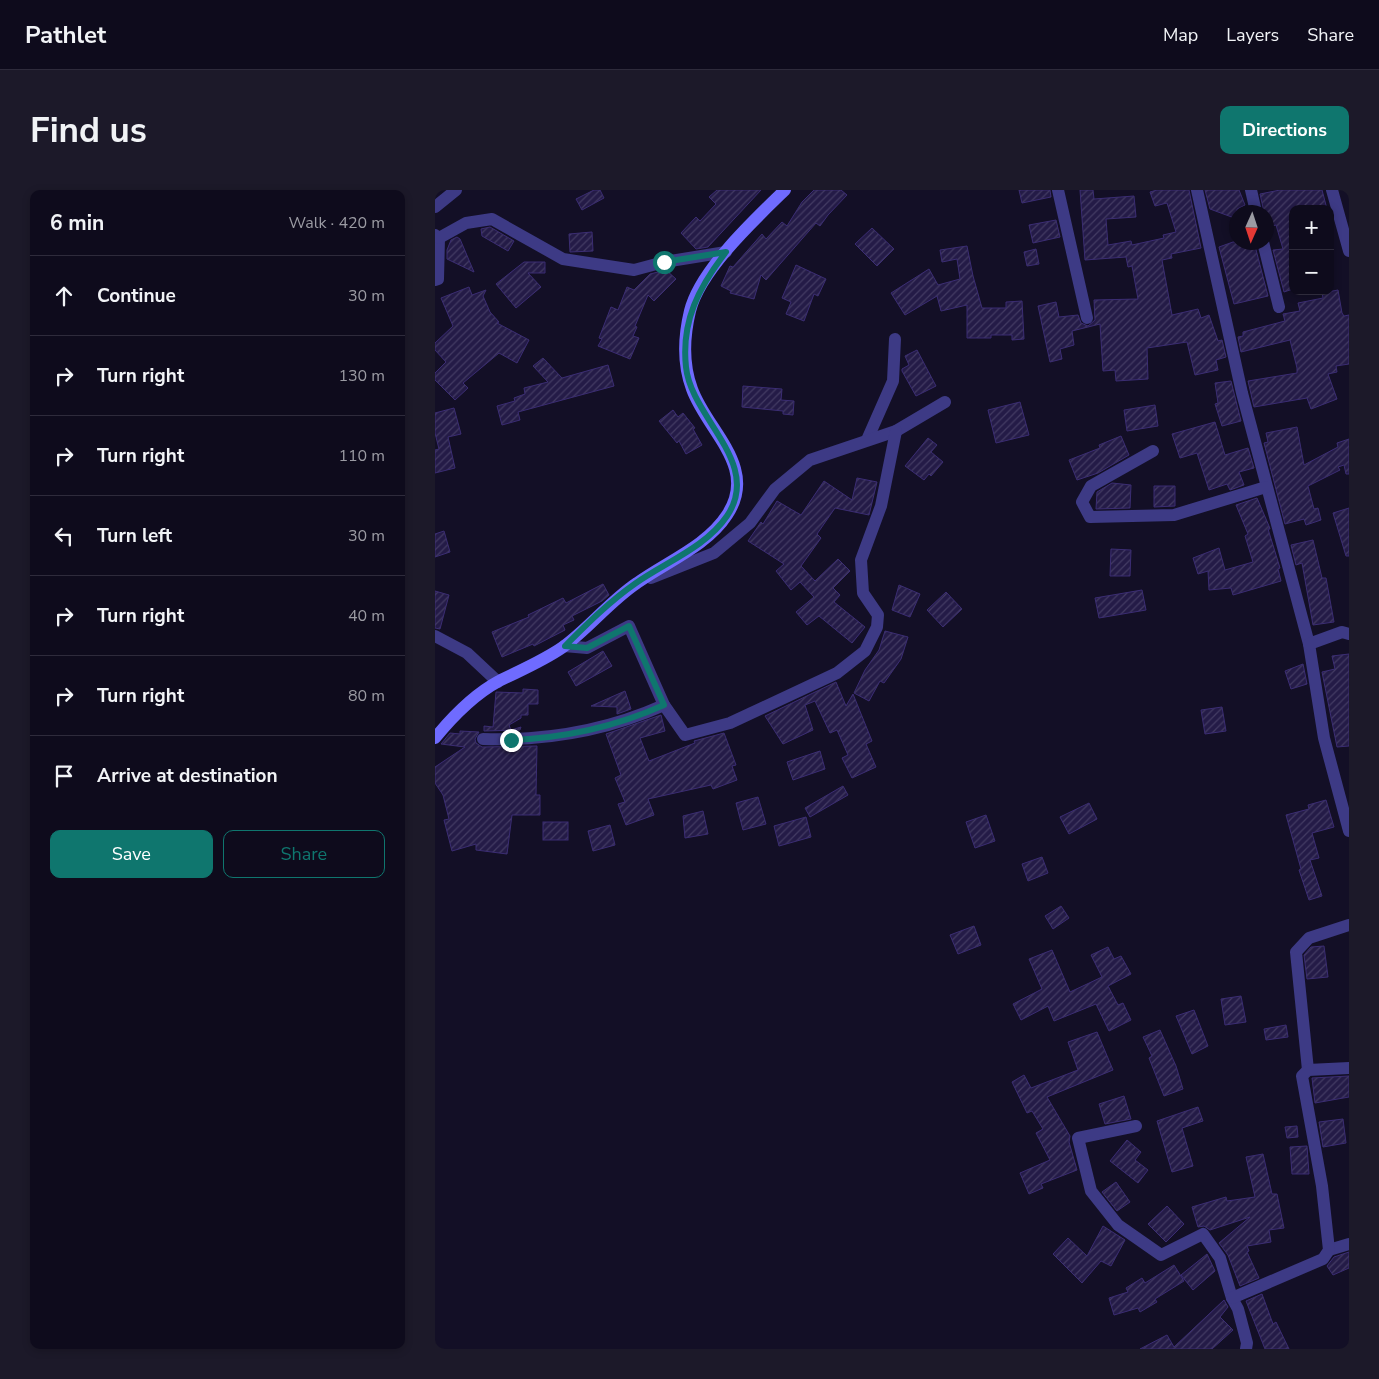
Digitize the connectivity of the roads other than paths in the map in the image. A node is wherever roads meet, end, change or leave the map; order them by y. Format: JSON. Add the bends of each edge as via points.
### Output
{"nodes":[{"id":1,"x":457,"y":190,"type":"edge"},
{"id":2,"x":785,"y":190,"type":"edge"},
{"id":3,"x":1058,"y":190,"type":"edge"},
{"id":4,"x":1197,"y":190,"type":"edge"},
{"id":5,"x":1251,"y":190,"type":"edge"},
{"id":6,"x":1332,"y":190,"type":"edge"},
{"id":7,"x":1254,"y":205,"type":"edge"},
{"id":8,"x":435,"y":207,"type":"edge"},
{"id":9,"x":437,"y":236,"type":"edge"},
{"id":10,"x":1265,"y":250,"type":"edge"},
{"id":11,"x":1349,"y":251,"type":"edge"},
{"id":12,"x":726,"y":252,"type":"junction"},
{"id":13,"x":435,"y":280,"type":"edge"},
{"id":14,"x":1279,"y":307,"type":"dead end"},
{"id":15,"x":1087,"y":318,"type":"dead end"},
{"id":16,"x":895,"y":339,"type":"dead end"},
{"id":17,"x":945,"y":402,"type":"dead end"},
{"id":18,"x":896,"y":431,"type":"junction"},
{"id":19,"x":867,"y":440,"type":"junction"},
{"id":20,"x":1153,"y":450,"type":"dead end"},
{"id":21,"x":1266,"y":487,"type":"junction"},
{"id":22,"x":635,"y":584,"type":"junction"},
{"id":23,"x":1349,"y":634,"type":"edge"},
{"id":24,"x":435,"y":636,"type":"edge"},
{"id":25,"x":1309,"y":644,"type":"junction"},
{"id":26,"x":565,"y":646,"type":"junction"},
{"id":27,"x":498,"y":682,"type":"junction"},
{"id":28,"x":664,"y":705,"type":"junction"},
{"id":29,"x":435,"y":738,"type":"edge"},
{"id":30,"x":483,"y":739,"type":"dead end"},
{"id":31,"x":1349,"y":831,"type":"edge"},
{"id":32,"x":1349,"y":925,"type":"edge"},
{"id":33,"x":1349,"y":1068,"type":"edge"},
{"id":34,"x":1308,"y":1070,"type":"junction"},
{"id":35,"x":1135,"y":1126,"type":"dead end"},
{"id":36,"x":1349,"y":1244,"type":"edge"},
{"id":37,"x":1329,"y":1250,"type":"junction"},
{"id":38,"x":1232,"y":1298,"type":"junction"},
{"id":39,"x":1246,"y":1349,"type":"edge"}],
"edges":[{"from":1,"to":8,"type":"street"},
{"from":2,"to":12,"type":"main road"},
{"from":3,"to":15,"type":"street"},
{"from":4,"to":21,"type":"street"},
{"from":5,"to":7,"type":"street"},
{"from":6,"to":11,"type":"street"},
{"from":9,"to":12,"type":"street","via":[[466,223],[492,219],[563,259],[634,270]]},
{"from":9,"to":13,"type":"street","via":[[438,279]]},
{"from":10,"to":14,"type":"street"},
{"from":12,"to":22,"type":"main road","via":[[708,274],[691,309],[686,368],[693,390],[737,469],[736,493],[728,515],[709,537]]},
{"from":16,"to":19,"type":"street","via":[[893,381]]},
{"from":17,"to":18,"type":"street"},
{"from":18,"to":19,"type":"street"},
{"from":18,"to":28,"type":"street","via":[[881,506],[861,560],[863,593],[878,615],[877,627],[865,651],[837,673],[721,725],[685,735]]},
{"from":19,"to":22,"type":"street","via":[[810,460],[775,489],[750,523],[714,553]]},
{"from":20,"to":21,"type":"street","via":[[1091,486],[1082,502],[1090,516],[1174,515]]},
{"from":21,"to":25,"type":"street"},
{"from":22,"to":26,"type":"main road"},
{"from":23,"to":25,"type":"street","via":[[1342,632]]},
{"from":24,"to":27,"type":"street","via":[[467,653]]},
{"from":25,"to":31,"type":"street","via":[[1325,738]]},
{"from":26,"to":27,"type":"main road","via":[[537,664]]},
{"from":26,"to":28,"type":"street","via":[[587,648],[629,626]]},
{"from":27,"to":29,"type":"main road","via":[[457,711]]},
{"from":28,"to":30,"type":"street","via":[[630,721],[576,733],[532,739]]},
{"from":32,"to":34,"type":"street","via":[[1309,938],[1295,952]]},
{"from":33,"to":34,"type":"street"},
{"from":34,"to":37,"type":"street","via":[[1302,1076],[1322,1186]]},
{"from":35,"to":38,"type":"street","via":[[1079,1138],[1091,1191],[1117,1225],[1161,1255],[1203,1234],[1220,1258]]},
{"from":36,"to":37,"type":"street"},
{"from":37,"to":38,"type":"street","via":[[1323,1259]]},
{"from":38,"to":39,"type":"street","via":[[1238,1309]]}]}
